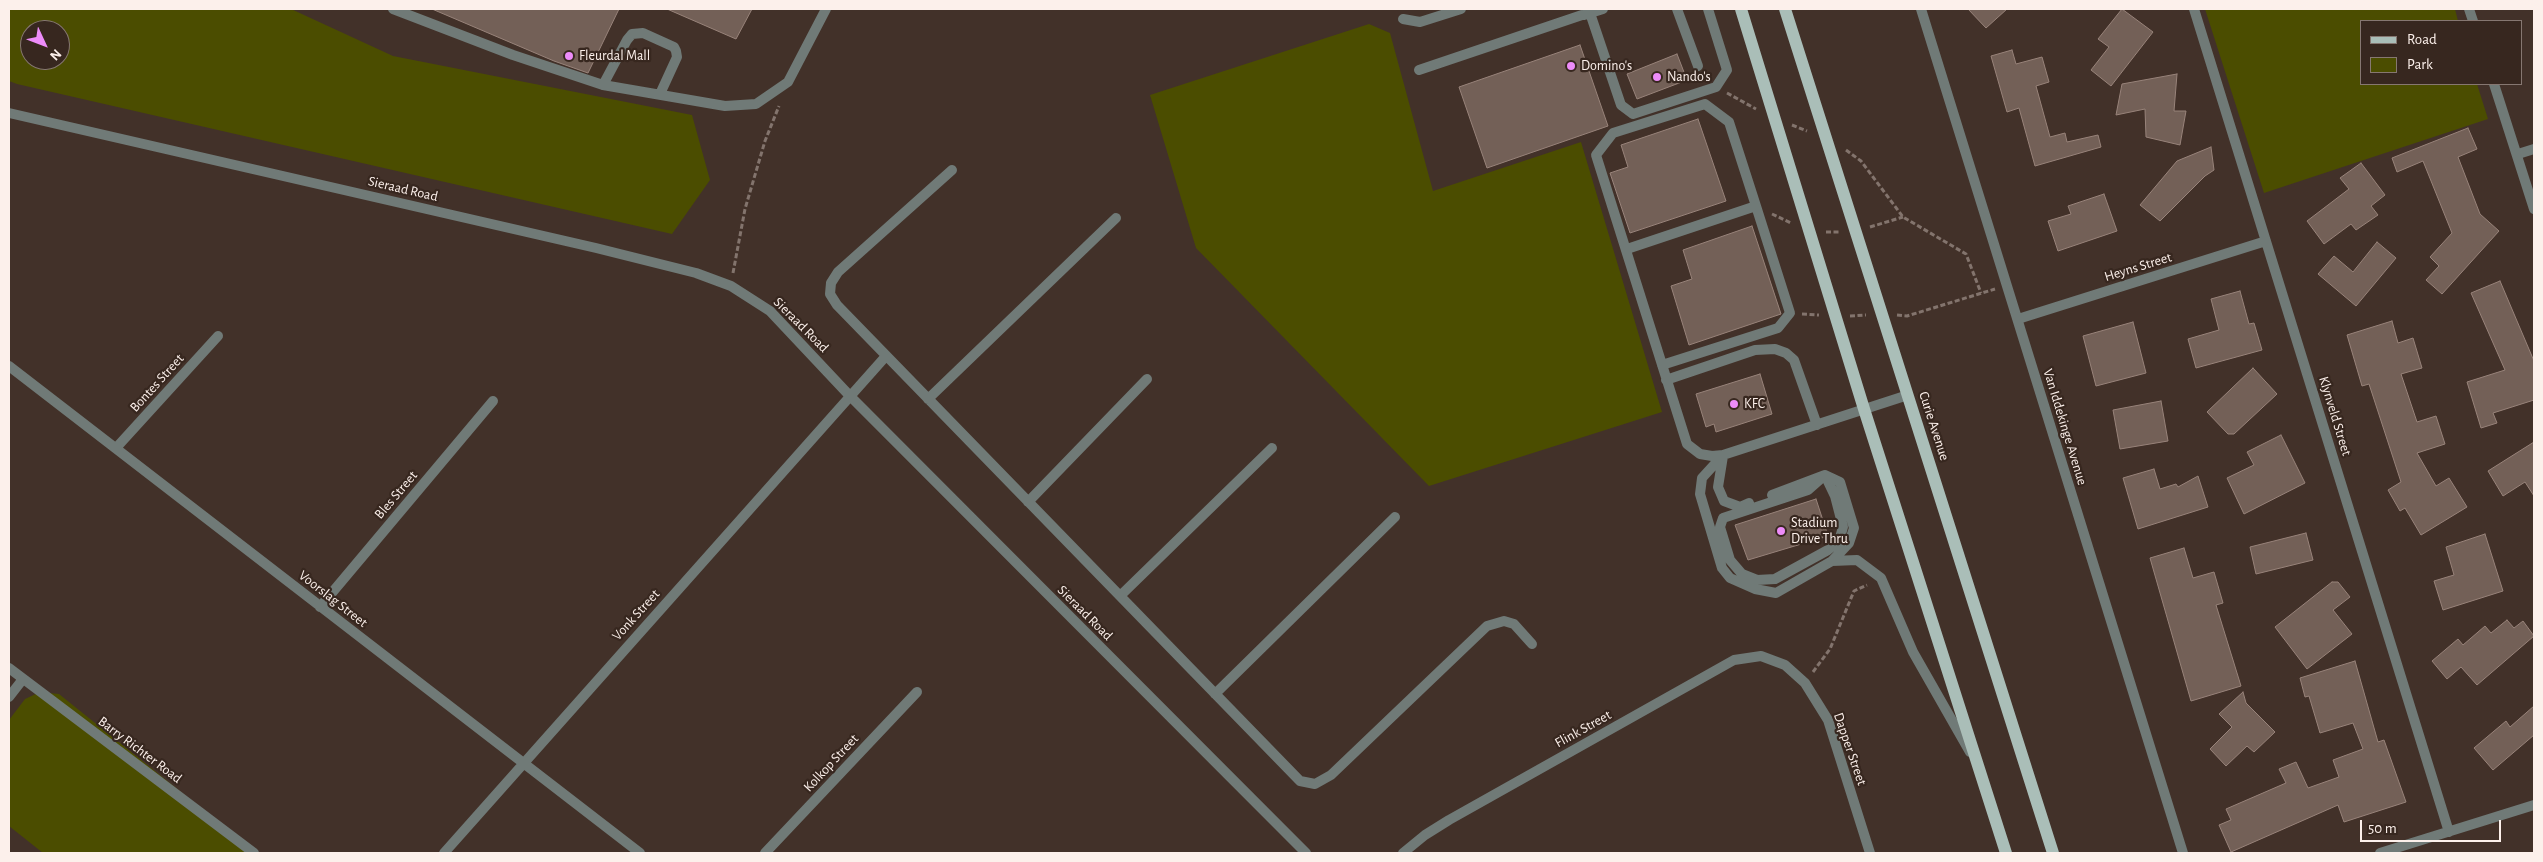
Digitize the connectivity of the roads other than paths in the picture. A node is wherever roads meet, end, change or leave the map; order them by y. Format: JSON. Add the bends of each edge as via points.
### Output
{"nodes":[{"id":1,"x":393,"y":9,"type":"edge"},
{"id":2,"x":826,"y":9,"type":"edge"},
{"id":3,"x":1461,"y":9,"type":"edge"},
{"id":4,"x":1603,"y":9,"type":"edge"},
{"id":5,"x":1677,"y":9,"type":"edge"},
{"id":6,"x":1708,"y":9,"type":"edge"},
{"id":7,"x":1741,"y":9,"type":"edge"},
{"id":8,"x":1785,"y":9,"type":"edge"},
{"id":9,"x":1921,"y":9,"type":"edge"},
{"id":10,"x":2194,"y":9,"type":"edge"},
{"id":11,"x":1584,"y":12,"type":"edge"},
{"id":12,"x":1403,"y":19,"type":"dead end"},
{"id":13,"x":1698,"y":66,"type":"dead end"},
{"id":14,"x":1419,"y":70,"type":"dead end"},
{"id":15,"x":603,"y":85,"type":"junction"},
{"id":16,"x":2494,"y":85,"type":"edge"},
{"id":17,"x":660,"y":94,"type":"junction"},
{"id":18,"x":9,"y":113,"type":"edge"},
{"id":19,"x":2534,"y":149,"type":"edge"},
{"id":20,"x":2518,"y":154,"type":"junction"},
{"id":21,"x":952,"y":170,"type":"dead end"},
{"id":22,"x":1756,"y":206,"type":"junction"},
{"id":23,"x":2534,"y":209,"type":"edge"},
{"id":24,"x":1116,"y":218,"type":"dead end"},
{"id":25,"x":2266,"y":241,"type":"junction"},
{"id":26,"x":1627,"y":249,"type":"junction"},
{"id":27,"x":2018,"y":319,"type":"junction"},
{"id":28,"x":218,"y":336,"type":"dead end"},
{"id":29,"x":886,"y":356,"type":"junction"},
{"id":30,"x":1662,"y":364,"type":"junction"},
{"id":31,"x":9,"y":366,"type":"edge"},
{"id":32,"x":1147,"y":378,"type":"dead end"},
{"id":33,"x":1666,"y":380,"type":"junction"},
{"id":34,"x":849,"y":395,"type":"junction"},
{"id":35,"x":1908,"y":395,"type":"junction"},
{"id":36,"x":928,"y":399,"type":"junction"},
{"id":37,"x":493,"y":401,"type":"dead end"},
{"id":38,"x":1864,"y":409,"type":"junction"},
{"id":39,"x":1818,"y":425,"type":"junction"},
{"id":40,"x":116,"y":448,"type":"junction"},
{"id":41,"x":1272,"y":448,"type":"dead end"},
{"id":42,"x":1723,"y":455,"type":"junction"},
{"id":43,"x":1825,"y":475,"type":"junction"},
{"id":44,"x":1028,"y":502,"type":"junction"},
{"id":45,"x":1740,"y":507,"type":"junction"},
{"id":46,"x":1395,"y":517,"type":"dead end"},
{"id":47,"x":1710,"y":528,"type":"junction"},
{"id":48,"x":1832,"y":561,"type":"junction"},
{"id":49,"x":1120,"y":596,"type":"junction"},
{"id":50,"x":320,"y":606,"type":"junction"},
{"id":51,"x":1532,"y":644,"type":"dead end"},
{"id":52,"x":1785,"y":665,"type":"joint"},
{"id":53,"x":9,"y":668,"type":"edge"},
{"id":54,"x":22,"y":679,"type":"junction"},
{"id":55,"x":917,"y":692,"type":"dead end"},
{"id":56,"x":1215,"y":694,"type":"junction"},
{"id":57,"x":9,"y":697,"type":"edge"},
{"id":58,"x":523,"y":764,"type":"junction"},
{"id":59,"x":1979,"y":768,"type":"junction"},
{"id":60,"x":2534,"y":805,"type":"edge"},
{"id":61,"x":2450,"y":832,"type":"junction"},
{"id":62,"x":254,"y":853,"type":"edge"},
{"id":63,"x":444,"y":853,"type":"edge"},
{"id":64,"x":640,"y":853,"type":"edge"},
{"id":65,"x":765,"y":853,"type":"edge"},
{"id":66,"x":1306,"y":853,"type":"edge"},
{"id":67,"x":1403,"y":853,"type":"edge"},
{"id":68,"x":1870,"y":853,"type":"edge"},
{"id":69,"x":2006,"y":853,"type":"edge"},
{"id":70,"x":2053,"y":853,"type":"edge"},
{"id":71,"x":2183,"y":853,"type":"edge"},
{"id":72,"x":2380,"y":853,"type":"edge"}],
"edges":[{"from":1,"to":15,"type":"street"},
{"from":2,"to":17,"type":"street","via":[[788,82],[756,104],[725,106]]},
{"from":3,"to":12,"type":"street","via":[[1420,22]]},
{"from":4,"to":11,"type":"street"},
{"from":5,"to":13,"type":"street"},
{"from":6,"to":11,"type":"street","via":[[1727,70],[1716,87],[1634,114],[1621,105]]},
{"from":7,"to":38,"type":"main road"},
{"from":8,"to":35,"type":"main road","name":"Curie Avenue"},
{"from":9,"to":27,"type":"street","name":"Van Iddekinge Avenue"},
{"from":10,"to":25,"type":"street","name":"Klynveld Street"},
{"from":11,"to":14,"type":"street"},
{"from":15,"to":17,"type":"street"},
{"from":15,"to":17,"type":"street","via":[[627,40],[632,34],[644,33],[674,47],[676,51]]},
{"from":16,"to":20,"type":"street"},
{"from":18,"to":34,"type":"street","name":"Sieraad Road","via":[[696,273],[731,286],[770,310]]},
{"from":19,"to":20,"type":"street"},
{"from":20,"to":23,"type":"street"},
{"from":21,"to":29,"type":"street","via":[[850,259],[831,284],[830,294],[837,305]]},
{"from":22,"to":26,"type":"street"},
{"from":22,"to":26,"type":"street","via":[[1729,122],[1705,104],[1613,133],[1596,155]]},
{"from":22,"to":30,"type":"street","via":[[1790,313],[1778,328]]},
{"from":24,"to":36,"type":"street"},
{"from":25,"to":27,"type":"street","name":"Heyns Street"},
{"from":25,"to":61,"type":"street","name":"Klynveld Street"},
{"from":26,"to":30,"type":"street"},
{"from":27,"to":71,"type":"street","name":"Van Iddekinge Avenue"},
{"from":28,"to":40,"type":"street","name":"Bontes Street"},
{"from":29,"to":34,"type":"street","name":"Vonk Street"},
{"from":29,"to":36,"type":"street"},
{"from":30,"to":33,"type":"street"},
{"from":31,"to":40,"type":"street","name":"Voorslag Street"},
{"from":32,"to":44,"type":"street"},
{"from":33,"to":39,"type":"street","via":[[1755,350],[1775,349],[1794,360]]},
{"from":33,"to":42,"type":"street","via":[[1687,444],[1700,454]]},
{"from":34,"to":58,"type":"street","name":"Vonk Street"},
{"from":34,"to":66,"type":"street","name":"Sieraad Road"},
{"from":35,"to":38,"type":"street"},
{"from":35,"to":70,"type":"main road","name":"Curie Avenue"},
{"from":36,"to":44,"type":"street"},
{"from":37,"to":50,"type":"street","name":"Bles Street"},
{"from":38,"to":39,"type":"street"},
{"from":38,"to":59,"type":"main road"},
{"from":39,"to":42,"type":"street"},
{"from":40,"to":50,"type":"street","name":"Voorslag Street"},
{"from":41,"to":49,"type":"street"},
{"from":42,"to":45,"type":"street","via":[[1718,487],[1724,501]]},
{"from":42,"to":47,"type":"street","via":[[1702,478],[1700,494]]},
{"from":43,"to":43,"type":"street","via":[[1835,496],[1843,527],[1839,541],[1775,579],[1757,580],[1742,574],[1730,560],[1720,528],[1723,518],[1808,490]]},
{"from":43,"to":45,"type":"street"},
{"from":43,"to":48,"type":"street","via":[[1840,482],[1854,528],[1849,543]]},
{"from":44,"to":49,"type":"street"},
{"from":45,"to":47,"type":"street","via":[[1719,516]]},
{"from":46,"to":56,"type":"street"},
{"from":47,"to":48,"type":"street","via":[[1722,568],[1730,578],[1756,589],[1776,593]]},
{"from":48,"to":59,"type":"street","via":[[1857,560],[1881,578],[1913,652]]},
{"from":49,"to":56,"type":"street"},
{"from":50,"to":58,"type":"street","name":"Voorslag Street"},
{"from":51,"to":56,"type":"street","via":[[1514,624],[1504,621],[1487,626],[1331,775],[1315,784],[1300,781]]},
{"from":52,"to":67,"type":"street","name":"Flink Street","via":[[1760,656],[1734,660],[1449,820],[1425,834]]},
{"from":52,"to":68,"type":"street","name":"Dapper Street","via":[[1805,683],[1828,720]]},
{"from":53,"to":54,"type":"street","name":"Barry Richter Road"},
{"from":54,"to":57,"type":"street"},
{"from":54,"to":62,"type":"street","name":"Barry Richter Road"},
{"from":55,"to":65,"type":"street","name":"Kolkop Street"},
{"from":58,"to":63,"type":"street","name":"Vonk Street"},
{"from":58,"to":64,"type":"street","name":"Voorslag Street"},
{"from":59,"to":69,"type":"main road"},
{"from":60,"to":61,"type":"street"},
{"from":61,"to":72,"type":"street"}]}
